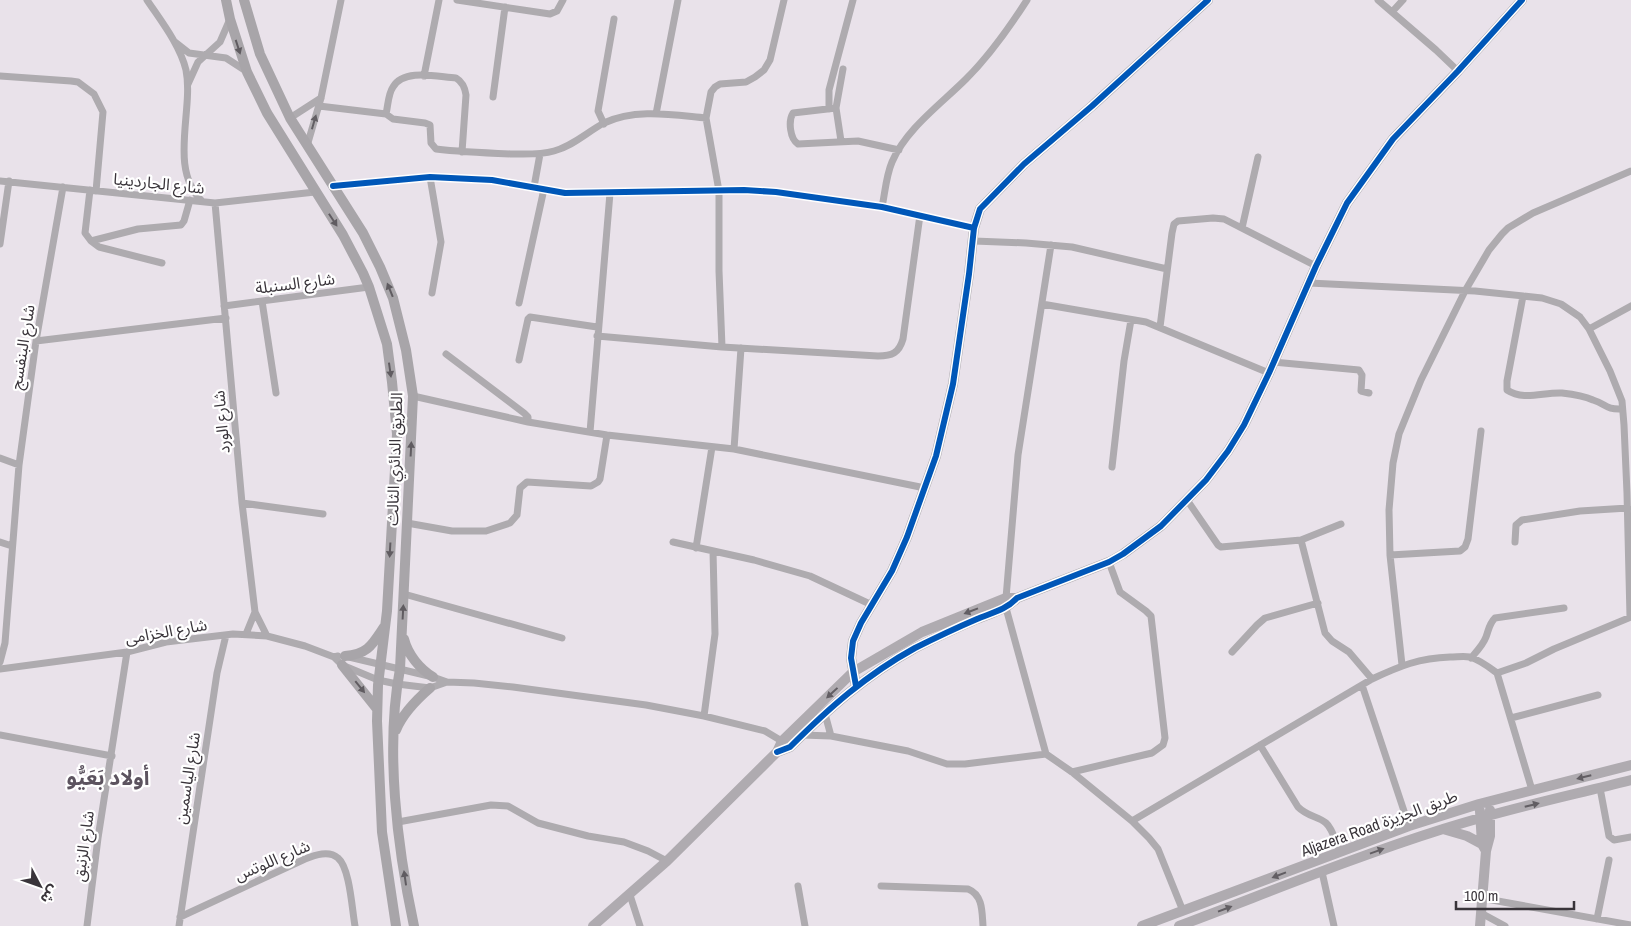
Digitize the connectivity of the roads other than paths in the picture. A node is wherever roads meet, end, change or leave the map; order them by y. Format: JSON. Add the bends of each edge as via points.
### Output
{"nodes":[{"id":1,"x":147,"y":0,"type":"edge"},
{"id":2,"x":226,"y":0,"type":"edge"},
{"id":3,"x":244,"y":0,"type":"edge"},
{"id":4,"x":341,"y":0,"type":"edge"},
{"id":5,"x":439,"y":0,"type":"edge"},
{"id":6,"x":457,"y":0,"type":"edge"},
{"id":7,"x":563,"y":0,"type":"edge"},
{"id":8,"x":678,"y":0,"type":"edge"},
{"id":9,"x":784,"y":0,"type":"edge"},
{"id":10,"x":853,"y":0,"type":"edge"},
{"id":11,"x":1027,"y":0,"type":"edge"},
{"id":12,"x":1208,"y":0,"type":"edge"},
{"id":13,"x":1378,"y":0,"type":"edge"},
{"id":14,"x":1403,"y":0,"type":"edge"},
{"id":15,"x":1522,"y":0,"type":"edge"},
{"id":16,"x":505,"y":7,"type":"junction"},
{"id":17,"x":1392,"y":12,"type":"junction"},
{"id":18,"x":230,"y":19,"type":"junction"},
{"id":19,"x":614,"y":19,"type":"dead end"},
{"id":20,"x":173,"y":40,"type":"junction"},
{"id":21,"x":204,"y":56,"type":"junction"},
{"id":22,"x":844,"y":69,"type":"dead end"},
{"id":23,"x":1458,"y":71,"type":"junction"},
{"id":24,"x":246,"y":72,"type":"junction"},
{"id":25,"x":0,"y":76,"type":"edge"},
{"id":26,"x":424,"y":76,"type":"junction"},
{"id":27,"x":188,"y":85,"type":"junction"},
{"id":28,"x":493,"y":97,"type":"dead end"},
{"id":29,"x":321,"y":98,"type":"junction"},
{"id":30,"x":319,"y":106,"type":"junction"},
{"id":31,"x":833,"y":108,"type":"junction"},
{"id":32,"x":386,"y":114,"type":"junction"},
{"id":33,"x":656,"y":114,"type":"junction"},
{"id":34,"x":290,"y":118,"type":"junction"},
{"id":35,"x":706,"y":118,"type":"junction"},
{"id":36,"x":604,"y":124,"type":"junction"},
{"id":37,"x":840,"y":141,"type":"junction"},
{"id":38,"x":307,"y":146,"type":"junction"},
{"id":39,"x":899,"y":150,"type":"junction"},
{"id":40,"x":462,"y":152,"type":"junction"},
{"id":41,"x":540,"y":154,"type":"junction"},
{"id":42,"x":1258,"y":157,"type":"dead end"},
{"id":43,"x":1631,"y":171,"type":"edge"},
{"id":44,"x":430,"y":177,"type":"junction"},
{"id":45,"x":0,"y":181,"type":"edge"},
{"id":46,"x":9,"y":181,"type":"junction"},
{"id":47,"x":333,"y":186,"type":"junction"},
{"id":48,"x":63,"y":187,"type":"junction"},
{"id":49,"x":534,"y":187,"type":"junction"},
{"id":50,"x":544,"y":189,"type":"junction"},
{"id":51,"x":93,"y":190,"type":"junction"},
{"id":52,"x":719,"y":190,"type":"junction"},
{"id":53,"x":315,"y":192,"type":"junction"},
{"id":54,"x":610,"y":193,"type":"junction"},
{"id":55,"x":190,"y":200,"type":"junction"},
{"id":56,"x":202,"y":201,"type":"junction"},
{"id":57,"x":215,"y":203,"type":"junction"},
{"id":58,"x":882,"y":207,"type":"junction"},
{"id":59,"x":920,"y":215,"type":"junction"},
{"id":60,"x":974,"y":228,"type":"junction"},
{"id":61,"x":1242,"y":228,"type":"junction"},
{"id":62,"x":90,"y":241,"type":"junction"},
{"id":63,"x":974,"y":241,"type":"junction"},
{"id":64,"x":0,"y":244,"type":"edge"},
{"id":65,"x":1051,"y":245,"type":"junction"},
{"id":66,"x":162,"y":263,"type":"dead end"},
{"id":67,"x":1316,"y":266,"type":"junction"},
{"id":68,"x":1167,"y":269,"type":"junction"},
{"id":69,"x":1309,"y":283,"type":"junction"},
{"id":70,"x":369,"y":287,"type":"junction"},
{"id":71,"x":1465,"y":290,"type":"junction"},
{"id":72,"x":432,"y":293,"type":"dead end"},
{"id":73,"x":1523,"y":296,"type":"junction"},
{"id":74,"x":262,"y":301,"type":"junction"},
{"id":75,"x":519,"y":303,"type":"dead end"},
{"id":76,"x":1042,"y":304,"type":"junction"},
{"id":77,"x":224,"y":306,"type":"junction"},
{"id":78,"x":1631,"y":306,"type":"edge"},
{"id":79,"x":226,"y":318,"type":"junction"},
{"id":80,"x":1131,"y":320,"type":"junction"},
{"id":81,"x":597,"y":327,"type":"junction"},
{"id":82,"x":1160,"y":327,"type":"junction"},
{"id":83,"x":1589,"y":329,"type":"junction"},
{"id":84,"x":597,"y":336,"type":"junction"},
{"id":85,"x":36,"y":341,"type":"junction"},
{"id":86,"x":722,"y":346,"type":"junction"},
{"id":87,"x":741,"y":348,"type":"junction"},
{"id":88,"x":446,"y":354,"type":"dead end"},
{"id":89,"x":519,"y":360,"type":"dead end"},
{"id":90,"x":1273,"y":362,"type":"junction"},
{"id":91,"x":1269,"y":372,"type":"junction"},
{"id":92,"x":276,"y":393,"type":"dead end"},
{"id":93,"x":1369,"y":393,"type":"dead end"},
{"id":94,"x":413,"y":396,"type":"junction"},
{"id":95,"x":1622,"y":409,"type":"junction"},
{"id":96,"x":528,"y":422,"type":"junction"},
{"id":97,"x":1481,"y":431,"type":"dead end"},
{"id":98,"x":590,"y":432,"type":"junction"},
{"id":99,"x":607,"y":435,"type":"junction"},
{"id":100,"x":1628,"y":437,"type":"edge"},
{"id":101,"x":712,"y":447,"type":"junction"},
{"id":102,"x":734,"y":449,"type":"junction"},
{"id":103,"x":0,"y":458,"type":"edge"},
{"id":104,"x":19,"y":465,"type":"junction"},
{"id":105,"x":1112,"y":467,"type":"dead end"},
{"id":106,"x":925,"y":488,"type":"junction"},
{"id":107,"x":1187,"y":500,"type":"junction"},
{"id":108,"x":242,"y":503,"type":"junction"},
{"id":109,"x":1628,"y":508,"type":"junction"},
{"id":110,"x":323,"y":514,"type":"dead end"},
{"id":111,"x":407,"y":524,"type":"junction"},
{"id":112,"x":1341,"y":524,"type":"dead end"},
{"id":113,"x":1301,"y":540,"type":"junction"},
{"id":114,"x":0,"y":542,"type":"edge"},
{"id":115,"x":673,"y":542,"type":"dead end"},
{"id":116,"x":1515,"y":542,"type":"dead end"},
{"id":117,"x":12,"y":546,"type":"junction"},
{"id":118,"x":696,"y":548,"type":"junction"},
{"id":119,"x":713,"y":551,"type":"junction"},
{"id":120,"x":1390,"y":555,"type":"junction"},
{"id":121,"x":1109,"y":562,"type":"junction"},
{"id":122,"x":404,"y":594,"type":"junction"},
{"id":123,"x":1006,"y":603,"type":"junction"},
{"id":124,"x":1318,"y":603,"type":"junction"},
{"id":125,"x":872,"y":605,"type":"junction"},
{"id":126,"x":1564,"y":608,"type":"dead end"},
{"id":127,"x":255,"y":612,"type":"junction"},
{"id":128,"x":1631,"y":617,"type":"edge"},
{"id":129,"x":385,"y":626,"type":"junction"},
{"id":130,"x":402,"y":630,"type":"junction"},
{"id":131,"x":246,"y":634,"type":"junction"},
{"id":132,"x":226,"y":636,"type":"junction"},
{"id":133,"x":267,"y":636,"type":"junction"},
{"id":134,"x":562,"y":638,"type":"dead end"},
{"id":135,"x":127,"y":652,"type":"junction"},
{"id":136,"x":1232,"y":652,"type":"dead end"},
{"id":137,"x":1471,"y":658,"type":"junction"},
{"id":138,"x":340,"y":659,"type":"junction"},
{"id":139,"x":0,"y":662,"type":"edge"},
{"id":140,"x":380,"y":665,"type":"junction"},
{"id":141,"x":1402,"y":665,"type":"junction"},
{"id":142,"x":0,"y":669,"type":"edge"},
{"id":143,"x":400,"y":669,"type":"junction"},
{"id":144,"x":853,"y":672,"type":"junction"},
{"id":145,"x":1497,"y":673,"type":"junction"},
{"id":146,"x":433,"y":677,"type":"junction"},
{"id":147,"x":1372,"y":679,"type":"junction"},
{"id":148,"x":378,"y":680,"type":"junction"},
{"id":149,"x":447,"y":682,"type":"junction"},
{"id":150,"x":397,"y":684,"type":"junction"},
{"id":151,"x":1362,"y":685,"type":"junction"},
{"id":152,"x":856,"y":686,"type":"junction"},
{"id":153,"x":430,"y":688,"type":"junction"},
{"id":154,"x":1598,"y":695,"type":"dead end"},
{"id":155,"x":377,"y":709,"type":"junction"},
{"id":156,"x":824,"y":714,"type":"junction"},
{"id":157,"x":704,"y":716,"type":"junction"},
{"id":158,"x":1511,"y":718,"type":"junction"},
{"id":159,"x":0,"y":735,"type":"edge"},
{"id":160,"x":802,"y":735,"type":"junction"},
{"id":161,"x":831,"y":736,"type":"junction"},
{"id":162,"x":393,"y":743,"type":"junction"},
{"id":163,"x":786,"y":744,"type":"junction"},
{"id":164,"x":1260,"y":745,"type":"junction"},
{"id":165,"x":1046,"y":754,"type":"junction"},
{"id":166,"x":112,"y":756,"type":"junction"},
{"id":167,"x":1631,"y":765,"type":"edge"},
{"id":168,"x":1072,"y":772,"type":"junction"},
{"id":169,"x":1631,"y":780,"type":"edge"},
{"id":170,"x":1600,"y":788,"type":"junction"},
{"id":171,"x":1532,"y":790,"type":"junction"},
{"id":172,"x":1484,"y":803,"type":"junction"},
{"id":173,"x":1514,"y":810,"type":"junction"},
{"id":174,"x":1486,"y":816,"type":"junction"},
{"id":175,"x":1132,"y":821,"type":"junction"},
{"id":176,"x":398,"y":822,"type":"junction"},
{"id":177,"x":1409,"y":826,"type":"junction"},
{"id":178,"x":1442,"y":829,"type":"junction"},
{"id":179,"x":1490,"y":836,"type":"junction"},
{"id":180,"x":1631,"y":836,"type":"edge"},
{"id":181,"x":1484,"y":847,"type":"junction"},
{"id":182,"x":1340,"y":852,"type":"junction"},
{"id":183,"x":1609,"y":860,"type":"dead end"},
{"id":184,"x":667,"y":861,"type":"junction"},
{"id":185,"x":1322,"y":872,"type":"junction"},
{"id":186,"x":798,"y":886,"type":"dead end"},
{"id":187,"x":881,"y":886,"type":"dead end"},
{"id":188,"x":630,"y":895,"type":"junction"},
{"id":189,"x":1482,"y":898,"type":"junction"},
{"id":190,"x":1183,"y":911,"type":"junction"},
{"id":191,"x":1481,"y":913,"type":"junction"},
{"id":192,"x":180,"y":917,"type":"junction"},
{"id":193,"x":1596,"y":919,"type":"junction"},
{"id":194,"x":1631,"y":925,"type":"edge"},
{"id":195,"x":87,"y":926,"type":"edge"},
{"id":196,"x":179,"y":926,"type":"edge"},
{"id":197,"x":355,"y":926,"type":"edge"},
{"id":198,"x":396,"y":926,"type":"edge"},
{"id":199,"x":414,"y":926,"type":"edge"},
{"id":200,"x":593,"y":926,"type":"edge"},
{"id":201,"x":640,"y":926,"type":"edge"},
{"id":202,"x":805,"y":926,"type":"edge"},
{"id":203,"x":983,"y":926,"type":"edge"},
{"id":204,"x":1142,"y":926,"type":"edge"},
{"id":205,"x":1179,"y":926,"type":"edge"},
{"id":206,"x":1334,"y":926,"type":"edge"},
{"id":207,"x":1480,"y":926,"type":"edge"},
{"id":208,"x":1505,"y":926,"type":"edge"}],
"edges":[{"from":1,"to":20,"type":"street"},
{"from":2,"to":18,"type":"main road","name":"الطريق الدائري الثالث"},
{"from":3,"to":34,"type":"main road","name":"الطريق الدائري الثالث","via":[[260,54]]},
{"from":4,"to":29,"type":"street"},
{"from":5,"to":26,"type":"street"},
{"from":6,"to":16,"type":"street"},
{"from":7,"to":16,"type":"street","via":[[557,11],[550,14]]},
{"from":8,"to":33,"type":"street"},
{"from":9,"to":35,"type":"street","via":[[770,60],[764,70],[746,82],[715,87]]},
{"from":10,"to":31,"type":"street","via":[[830,90]]},
{"from":11,"to":39,"type":"street","via":[[998,42],[921,122]]},
{"from":12,"to":60,"type":"street","via":[[1024,164],[980,209]]},
{"from":13,"to":17,"type":"street"},
{"from":14,"to":17,"type":"street"},
{"from":15,"to":23,"type":"street"},
{"from":16,"to":28,"type":"street"},
{"from":17,"to":23,"type":"street"},
{"from":18,"to":21,"type":"street","via":[[220,42]]},
{"from":18,"to":24,"type":"main road","name":"الطريق الدائري الثالث","one_way":true},
{"from":19,"to":36,"type":"street","via":[[598,111]]},
{"from":20,"to":21,"type":"street","via":[[189,53]]},
{"from":20,"to":27,"type":"street","via":[[183,62]]},
{"from":21,"to":24,"type":"street","via":[[226,58]]},
{"from":21,"to":27,"type":"street"},
{"from":22,"to":31,"type":"street"},
{"from":23,"to":67,"type":"street","via":[[1393,139],[1371,169],[1338,219]]},
{"from":24,"to":53,"type":"main road","name":"الطريق الدائري الثالث"},
{"from":25,"to":51,"type":"street","via":[[78,82],[94,94],[103,112]]},
{"from":26,"to":32,"type":"street","via":[[399,80],[392,88]]},
{"from":26,"to":40,"type":"street","via":[[456,78],[464,86]]},
{"from":27,"to":56,"type":"street","via":[[186,164],[190,184]]},
{"from":29,"to":30,"type":"street"},
{"from":29,"to":34,"type":"street"},
{"from":30,"to":32,"type":"street"},
{"from":38,"to":30,"type":"street","one_way":true},
{"from":31,"to":37,"type":"street"},
{"from":31,"to":37,"type":"street","via":[[793,113],[790,117],[792,137],[798,144]]},
{"from":32,"to":40,"type":"street","via":[[393,120],[430,125],[431,143],[436,149]]},
{"from":33,"to":35,"type":"street"},
{"from":33,"to":36,"type":"street","via":[[620,118]]},
{"from":34,"to":38,"type":"main road","name":"الطريق الدائري الثالث"},
{"from":35,"to":52,"type":"street"},
{"from":36,"to":41,"type":"street","via":[[566,147]]},
{"from":37,"to":39,"type":"street","via":[[858,141]]},
{"from":38,"to":47,"type":"main road","name":"الطريق الدائري الثالث"},
{"from":39,"to":58,"type":"street","via":[[892,163]]},
{"from":40,"to":41,"type":"street"},
{"from":41,"to":49,"type":"street"},
{"from":42,"to":61,"type":"street"},
{"from":43,"to":71,"type":"street","via":[[1532,213],[1508,228],[1488,250]]},
{"from":44,"to":47,"type":"street"},
{"from":44,"to":49,"type":"street","via":[[492,180]]},
{"from":44,"to":72,"type":"street","via":[[441,242]]},
{"from":45,"to":46,"type":"street","name":"شارع الجاردينيا"},
{"from":46,"to":48,"type":"street","name":"شارع الجاردينيا"},
{"from":46,"to":64,"type":"street"},
{"from":94,"to":47,"type":"main road","name":"الطريق الدائري الثالث","one_way":true,"via":[[393,298],[363,233]]},
{"from":48,"to":51,"type":"street","name":"شارع الجاردينيا"},
{"from":48,"to":85,"type":"street","name":"شارع البنفسج"},
{"from":49,"to":50,"type":"street"},
{"from":50,"to":54,"type":"street","via":[[565,193]]},
{"from":50,"to":75,"type":"street"},
{"from":51,"to":55,"type":"street","name":"شارع الجاردينيا"},
{"from":51,"to":62,"type":"street","via":[[85,233]]},
{"from":52,"to":54,"type":"street"},
{"from":52,"to":58,"type":"street","via":[[776,192]]},
{"from":52,"to":86,"type":"street"},
{"from":53,"to":57,"type":"street","name":"شارع الجاردينيا"},
{"from":53,"to":70,"type":"main road","name":"الطريق الدائري الثالث","one_way":true},
{"from":54,"to":81,"type":"street"},
{"from":55,"to":56,"type":"street","name":"شارع الجاردينيا"},
{"from":55,"to":62,"type":"street","via":[[181,225],[138,229]]},
{"from":56,"to":57,"type":"street","name":"شارع الجاردينيا"},
{"from":57,"to":77,"type":"street","name":"شارع الورد"},
{"from":58,"to":59,"type":"street"},
{"from":59,"to":60,"type":"street"},
{"from":59,"to":87,"type":"street","via":[[903,339],[895,354],[878,356]]},
{"from":60,"to":63,"type":"street"},
{"from":61,"to":67,"type":"street"},
{"from":61,"to":68,"type":"street","via":[[1224,219],[1178,221],[1174,224]]},
{"from":62,"to":66,"type":"street","via":[[99,247]]},
{"from":63,"to":65,"type":"street"},
{"from":63,"to":106,"type":"street","via":[[953,384]]},
{"from":65,"to":68,"type":"street"},
{"from":65,"to":76,"type":"street"},
{"from":67,"to":69,"type":"street"},
{"from":68,"to":82,"type":"street"},
{"from":69,"to":71,"type":"street"},
{"from":69,"to":90,"type":"street"},
{"from":70,"to":74,"type":"street","name":"شارع السنبلة"},
{"from":70,"to":129,"type":"main road","name":"الطريق الدائري الثالث","one_way":true,"via":[[387,344],[396,434]]},
{"from":71,"to":73,"type":"street"},
{"from":71,"to":120,"type":"street","via":[[1399,434],[1389,510]]},
{"from":73,"to":83,"type":"street","via":[[1555,300],[1580,317]]},
{"from":73,"to":95,"type":"street","via":[[1507,390],[1514,395],[1526,396],[1562,393],[1595,400],[1611,410]]},
{"from":74,"to":77,"type":"street","name":"شارع السنبلة"},
{"from":74,"to":92,"type":"street"},
{"from":76,"to":80,"type":"street"},
{"from":76,"to":123,"type":"street","via":[[1018,455]]},
{"from":77,"to":79,"type":"street","name":"شارع الورد"},
{"from":78,"to":83,"type":"street"},
{"from":79,"to":85,"type":"street"},
{"from":79,"to":108,"type":"street","name":"شارع الورد"},
{"from":80,"to":82,"type":"street"},
{"from":80,"to":105,"type":"street"},
{"from":81,"to":84,"type":"street"},
{"from":81,"to":89,"type":"street","via":[[530,317]]},
{"from":82,"to":91,"type":"street"},
{"from":83,"to":95,"type":"street","via":[[1620,395]]},
{"from":84,"to":86,"type":"street"},
{"from":84,"to":98,"type":"street"},
{"from":85,"to":104,"type":"street","name":"شارع البنفسج"},
{"from":86,"to":87,"type":"street"},
{"from":87,"to":102,"type":"street"},
{"from":88,"to":96,"type":"street","via":[[524,413]]},
{"from":90,"to":91,"type":"street"},
{"from":90,"to":93,"type":"street","via":[[1359,370],[1361,390]]},
{"from":91,"to":107,"type":"street","via":[[1237,438]]},
{"from":94,"to":96,"type":"street"},
{"from":111,"to":94,"type":"main road","name":"الطريق الدائري الثالث","one_way":true},
{"from":95,"to":100,"type":"street"},
{"from":96,"to":98,"type":"street"},
{"from":97,"to":120,"type":"street","via":[[1465,547],[1460,551]]},
{"from":98,"to":99,"type":"street"},
{"from":99,"to":101,"type":"street"},
{"from":99,"to":111,"type":"street","via":[[598,482],[591,486],[526,482],[520,488],[517,515],[510,523],[486,530],[452,531]]},
{"from":100,"to":109,"type":"street"},
{"from":101,"to":102,"type":"street"},
{"from":101,"to":118,"type":"street"},
{"from":102,"to":106,"type":"street"},
{"from":103,"to":104,"type":"street"},
{"from":104,"to":117,"type":"street","name":"شارع البنفسج"},
{"from":106,"to":125,"type":"street","via":[[892,571]]},
{"from":107,"to":113,"type":"street","via":[[1218,546]]},
{"from":107,"to":121,"type":"street","via":[[1138,544]]},
{"from":108,"to":110,"type":"street"},
{"from":108,"to":127,"type":"street","name":"شارع الورد"},
{"from":109,"to":116,"type":"street","via":[[1522,520],[1515,528]]},
{"from":109,"to":128,"type":"street"},
{"from":111,"to":122,"type":"main road","name":"الطريق الدائري الثالث"},
{"from":112,"to":113,"type":"street"},
{"from":113,"to":124,"type":"street"},
{"from":114,"to":117,"type":"street"},
{"from":115,"to":118,"type":"street"},
{"from":117,"to":139,"type":"street","name":"شارع البنفسج","via":[[5,643]]},
{"from":118,"to":119,"type":"street"},
{"from":119,"to":125,"type":"street","via":[[810,576]]},
{"from":119,"to":157,"type":"street","via":[[715,634]]},
{"from":120,"to":141,"type":"street"},
{"from":121,"to":123,"type":"street"},
{"from":121,"to":168,"type":"street","via":[[1120,592],[1151,616],[1165,738],[1163,745],[1152,753]]},
{"from":130,"to":122,"type":"main road","name":"الطريق الدائري الثالث","one_way":true},
{"from":122,"to":134,"type":"street"},
{"from":123,"to":144,"type":"street","one_way":true,"via":[[922,632]]},
{"from":123,"to":152,"type":"street","via":[[916,648]]},
{"from":123,"to":165,"type":"street"},
{"from":124,"to":136,"type":"street","via":[[1265,618]]},
{"from":124,"to":147,"type":"street","via":[[1325,633],[1348,652]]},
{"from":125,"to":144,"type":"street","via":[[854,641]]},
{"from":126,"to":137,"type":"street","via":[[1495,618],[1490,622],[1481,647]]},
{"from":127,"to":131,"type":"street"},
{"from":127,"to":133,"type":"street","name":"شارع الورد"},
{"from":128,"to":145,"type":"street"},
{"from":129,"to":138,"type":"main road","via":[[366,650]]},
{"from":129,"to":140,"type":"main road","name":"الطريق الدائري الثالث"},
{"from":130,"to":143,"type":"main road","name":"الطريق الدائري الثالث"},
{"from":130,"to":146,"type":"main road","via":[[411,656]]},
{"from":131,"to":132,"type":"street","name":"شارع الخزامى"},
{"from":131,"to":133,"type":"street","name":"شارع الخزامى"},
{"from":132,"to":135,"type":"street","name":"شارع الخزامى","via":[[166,642]]},
{"from":132,"to":192,"type":"street","name":"شارع الياسمين","via":[[217,673]]},
{"from":133,"to":138,"type":"street","name":"شارع الخزامى"},
{"from":135,"to":142,"type":"street","name":"شارع الخزامى"},
{"from":135,"to":166,"type":"street","name":"شارع الزنبق"},
{"from":137,"to":141,"type":"street","via":[[1424,659]]},
{"from":137,"to":145,"type":"street"},
{"from":138,"to":140,"type":"street"},
{"from":138,"to":148,"type":"street"},
{"from":138,"to":155,"type":"main road","one_way":true},
{"from":140,"to":143,"type":"street"},
{"from":140,"to":148,"type":"main road","name":"الطريق الدائري الثالث"},
{"from":141,"to":147,"type":"street"},
{"from":143,"to":146,"type":"street"},
{"from":143,"to":150,"type":"main road","name":"الطريق الدائري الثالث"},
{"from":144,"to":152,"type":"street"},
{"from":144,"to":163,"type":"street","one_way":true},
{"from":145,"to":158,"type":"street"},
{"from":146,"to":149,"type":"street"},
{"from":147,"to":151,"type":"street"},
{"from":148,"to":150,"type":"street"},
{"from":148,"to":155,"type":"main road","name":"الطريق الدائري الثالث"},
{"from":149,"to":153,"type":"street"},
{"from":149,"to":157,"type":"street","via":[[513,687]]},
{"from":150,"to":153,"type":"street"},
{"from":150,"to":162,"type":"main road","name":"الطريق الدائري الثالث"},
{"from":151,"to":164,"type":"street"},
{"from":151,"to":177,"type":"street"},
{"from":152,"to":156,"type":"street"},
{"from":153,"to":162,"type":"main road","via":[[402,718]]},
{"from":154,"to":158,"type":"street"},
{"from":155,"to":198,"type":"main road","name":"الطريق الدائري الثالث","via":[[382,832]]},
{"from":156,"to":160,"type":"street"},
{"from":156,"to":161,"type":"street"},
{"from":157,"to":163,"type":"street","via":[[765,732]]},
{"from":158,"to":171,"type":"street"},
{"from":159,"to":166,"type":"street"},
{"from":160,"to":161,"type":"street"},
{"from":160,"to":163,"type":"street"},
{"from":161,"to":165,"type":"street","via":[[908,752],[947,764]]},
{"from":162,"to":176,"type":"main road","name":"الطريق الدائري الثالث"},
{"from":163,"to":184,"type":"street"},
{"from":164,"to":175,"type":"street"},
{"from":164,"to":182,"type":"street","via":[[1298,807],[1305,814],[1325,822]]},
{"from":165,"to":168,"type":"street"},
{"from":166,"to":195,"type":"street","name":"شارع الزنبق"},
{"from":167,"to":171,"type":"street","name":"Aljazera Road طريق الجزيزة","one_way":true},
{"from":168,"to":175,"type":"street"},
{"from":169,"to":170,"type":"street","name":"Aljazera Road طريق الجزيزة"},
{"from":173,"to":170,"type":"street","name":"Aljazera Road طريق الجزيزة","one_way":true},
{"from":170,"to":180,"type":"street","via":[[1609,836],[1614,840]]},
{"from":171,"to":172,"type":"street","name":"Aljazera Road طريق الجزيزة"},
{"from":172,"to":174,"type":"street"},
{"from":172,"to":177,"type":"street","name":"Aljazera Road طريق الجزيزة"},
{"from":173,"to":174,"type":"street","name":"Aljazera Road طريق الجزيزة"},
{"from":173,"to":179,"type":"street","via":[[1497,822]]},
{"from":174,"to":178,"type":"street","name":"Aljazera Road طريق الجزيزة"},
{"from":174,"to":179,"type":"street"},
{"from":174,"to":181,"type":"street"},
{"from":175,"to":190,"type":"street","via":[[1158,849]]},
{"from":176,"to":184,"type":"street","via":[[491,805],[508,806],[538,823],[624,842]]},
{"from":199,"to":176,"type":"main road","name":"الطريق الدائري الثالث","one_way":true},
{"from":177,"to":182,"type":"street","name":"Aljazera Road طريق الجزيزة"},
{"from":178,"to":181,"type":"street","via":[[1466,836]]},
{"from":185,"to":178,"type":"street","name":"Aljazera Road طريق الجزيزة","one_way":true},
{"from":179,"to":181,"type":"street"},
{"from":181,"to":189,"type":"street"},
{"from":182,"to":190,"type":"street","name":"Aljazera Road طريق الجزيزة","one_way":true},
{"from":183,"to":193,"type":"street"},
{"from":184,"to":188,"type":"street"},
{"from":205,"to":185,"type":"street","name":"Aljazera Road طريق الجزيزة","one_way":true},
{"from":185,"to":206,"type":"street"},
{"from":186,"to":202,"type":"street"},
{"from":187,"to":203,"type":"street","via":[[968,889],[975,892],[980,900]]},
{"from":188,"to":200,"type":"street"},
{"from":188,"to":201,"type":"street"},
{"from":189,"to":191,"type":"street"},
{"from":189,"to":193,"type":"street"},
{"from":190,"to":204,"type":"street","name":"Aljazera Road طريق الجزيزة"},
{"from":191,"to":207,"type":"street"},
{"from":191,"to":208,"type":"street"},
{"from":192,"to":196,"type":"street","name":"شارع الياسمين"},
{"from":192,"to":197,"type":"street","name":"شارع اللوتس","via":[[314,855],[326,853],[342,863]]},
{"from":193,"to":194,"type":"street"}]}
